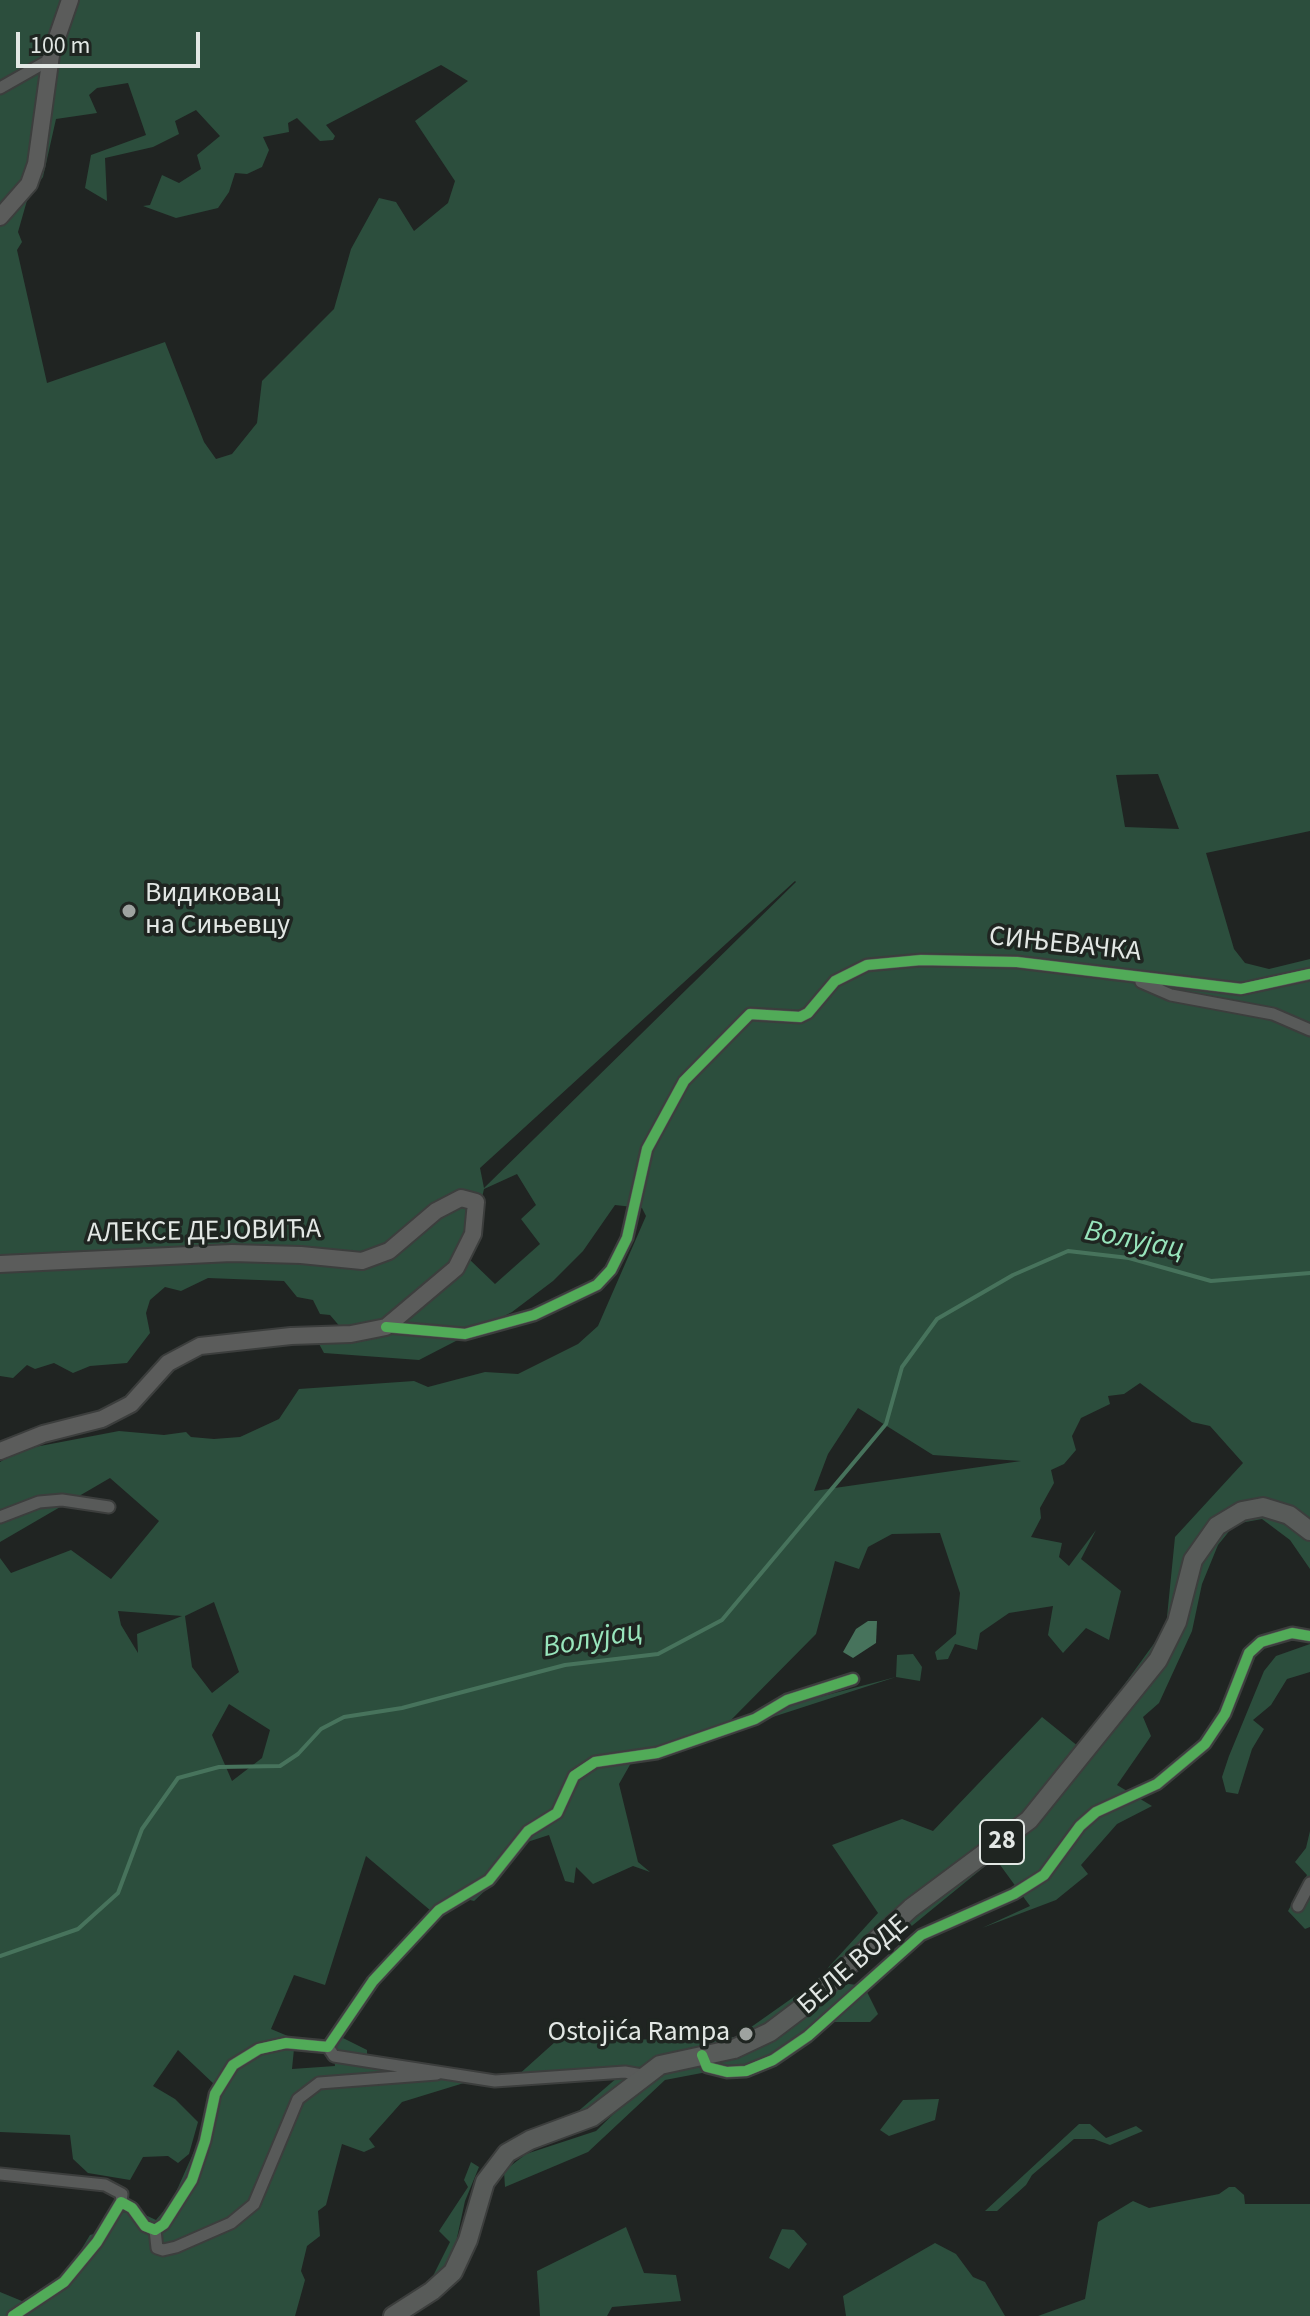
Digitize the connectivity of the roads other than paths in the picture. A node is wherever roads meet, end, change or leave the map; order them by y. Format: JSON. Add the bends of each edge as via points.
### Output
{"nodes":[{"id":1,"x":70,"y":0,"type":"edge"},
{"id":2,"x":51,"y":59,"type":"junction"},
{"id":3,"x":0,"y":88,"type":"edge"},
{"id":4,"x":0,"y":217,"type":"edge"},
{"id":5,"x":1310,"y":974,"type":"edge"},
{"id":6,"x":1129,"y":977,"type":"junction"},
{"id":7,"x":1310,"y":1030,"type":"edge"},
{"id":8,"x":0,"y":1264,"type":"edge"},
{"id":9,"x":386,"y":1327,"type":"junction"},
{"id":10,"x":0,"y":1451,"type":"edge"},
{"id":11,"x":109,"y":1507,"type":"dead end"},
{"id":12,"x":0,"y":1517,"type":"edge"},
{"id":13,"x":1310,"y":1531,"type":"edge"},
{"id":14,"x":1310,"y":1636,"type":"edge"},
{"id":15,"x":853,"y":1679,"type":"dead end"},
{"id":16,"x":1310,"y":1883,"type":"edge"},
{"id":17,"x":1298,"y":1906,"type":"dead end"},
{"id":18,"x":328,"y":2047,"type":"junction"},
{"id":19,"x":702,"y":2055,"type":"junction"},
{"id":20,"x":437,"y":2074,"type":"junction"},
{"id":21,"x":642,"y":2075,"type":"junction"},
{"id":22,"x":0,"y":2174,"type":"edge"},
{"id":23,"x":121,"y":2202,"type":"junction"},
{"id":24,"x":155,"y":2230,"type":"junction"},
{"id":25,"x":13,"y":2316,"type":"edge"},
{"id":26,"x":393,"y":2316,"type":"edge"}],
"edges":[{"from":1,"to":2,"type":"street"},
{"from":2,"to":3,"type":"street"},
{"from":2,"to":4,"type":"street","via":[[36,164],[29,184]]},
{"from":5,"to":6,"type":"street","name":"СИЊЕВАЧКА","via":[[1241,989]]},
{"from":6,"to":7,"type":"street","via":[[1171,995],[1273,1014]]},
{"from":6,"to":9,"type":"street","name":"СИЊЕВАЧКА","via":[[1017,962],[867,965],[835,981],[800,1017],[750,1014],[684,1081],[647,1149],[627,1238],[604,1279],[498,1327],[465,1334]]},
{"from":8,"to":9,"type":"street","name":"АЛЕКСЕ ДЕЈОВИЋА","via":[[232,1253],[362,1261],[389,1251],[436,1211],[461,1198],[476,1202],[473,1234],[456,1268]]},
{"from":9,"to":10,"type":"street","name":"АЛЕКСЕ ДЕЈОВИЋА","via":[[200,1346],[168,1363],[131,1404],[102,1419]]},
{"from":11,"to":12,"type":"street","via":[[39,1502]]},
{"from":13,"to":19,"type":"main road","number":"28","via":[[1289,1515],[1263,1507],[1242,1511],[1217,1526],[1198,1549],[1177,1622],[1158,1660],[1037,1812],[875,1938],[789,2020],[746,2044]]},
{"from":14,"to":19,"type":"street","name":"БЕЛЕ ВОДЕ","via":[[1292,1633],[1261,1642],[1249,1653],[1225,1714],[1205,1744],[1157,1784],[1096,1812],[1044,1875],[921,1935],[808,2036],[773,2060],[727,2072],[707,2067]]},
{"from":15,"to":18,"type":"street","via":[[657,1753],[595,1762],[574,1776],[557,1813],[528,1831],[489,1880],[439,1910],[373,1981]]},
{"from":16,"to":17,"type":"street"},
{"from":18,"to":20,"type":"street","via":[[334,2056]]},
{"from":18,"to":24,"type":"street","via":[[286,2043],[259,2049],[233,2065],[215,2094],[192,2180]]},
{"from":19,"to":21,"type":"main road","number":"28","via":[[668,2062]]},
{"from":20,"to":21,"type":"street","via":[[495,2081]]},
{"from":20,"to":24,"type":"street","via":[[319,2083],[298,2099],[254,2204],[231,2223],[176,2247],[157,2248]]},
{"from":21,"to":26,"type":"main road","number":"28","via":[[592,2117],[530,2140],[496,2163],[453,2272]]},
{"from":22,"to":23,"type":"street","via":[[105,2185],[122,2194]]},
{"from":23,"to":24,"type":"street"},
{"from":23,"to":25,"type":"street","via":[[64,2282]]}]}
